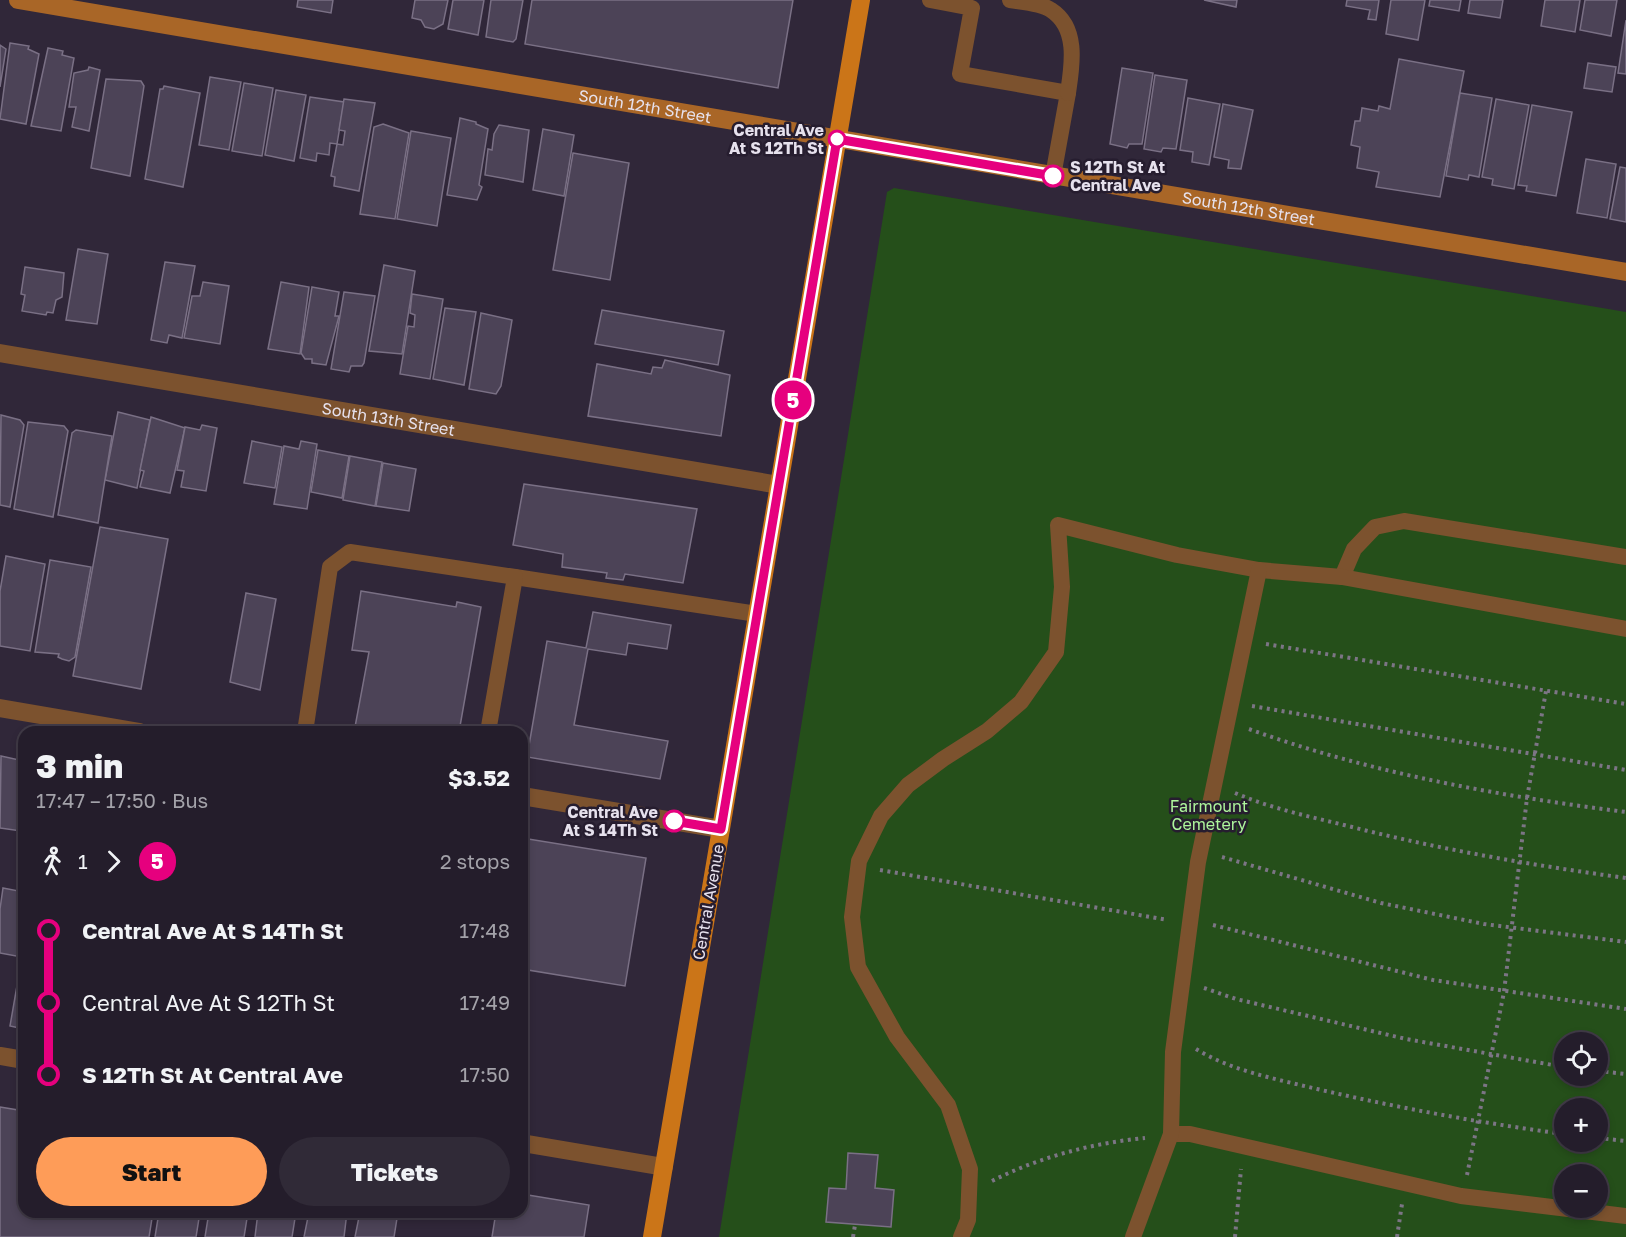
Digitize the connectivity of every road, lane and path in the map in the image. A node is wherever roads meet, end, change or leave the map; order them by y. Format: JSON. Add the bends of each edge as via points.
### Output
{"nodes":[{"id":1,"x":18,"y":0,"type":"edge"},
{"id":2,"x":861,"y":0,"type":"edge"},
{"id":3,"x":930,"y":0,"type":"edge"},
{"id":4,"x":1010,"y":0,"type":"edge"},
{"id":5,"x":973,"y":4,"type":"edge"},
{"id":6,"x":1068,"y":93,"type":"junction"},
{"id":7,"x":837,"y":139,"type":"junction"},
{"id":8,"x":1053,"y":176,"type":"junction"},
{"id":9,"x":1626,"y":272,"type":"edge"},
{"id":10,"x":0,"y":353,"type":"edge"},
{"id":11,"x":779,"y":485,"type":"junction"},
{"id":12,"x":1626,"y":557,"type":"edge"},
{"id":13,"x":1259,"y":570,"type":"junction"},
{"id":14,"x":515,"y":577,"type":"junction"},
{"id":15,"x":1342,"y":577,"type":"junction"},
{"id":16,"x":757,"y":614,"type":"junction"},
{"id":17,"x":1626,"y":629,"type":"edge"},
{"id":18,"x":1256,"y":642,"type":"dead end"},
{"id":19,"x":1546,"y":691,"type":"junction"},
{"id":20,"x":1626,"y":704,"type":"edge"},
{"id":21,"x":1243,"y":705,"type":"dead end"},
{"id":22,"x":0,"y":708,"type":"edge"},
{"id":23,"x":105,"y":726,"type":"edge"},
{"id":24,"x":306,"y":726,"type":"edge"},
{"id":25,"x":489,"y":726,"type":"edge"},
{"id":26,"x":1246,"y":728,"type":"dead end"},
{"id":27,"x":1535,"y":755,"type":"junction"},
{"id":28,"x":1626,"y":770,"type":"edge"},
{"id":29,"x":1227,"y":790,"type":"dead end"},
{"id":30,"x":528,"y":797,"type":"edge"},
{"id":31,"x":1527,"y":798,"type":"junction"},
{"id":32,"x":1626,"y":812,"type":"edge"},
{"id":33,"x":721,"y":829,"type":"junction"},
{"id":34,"x":1216,"y":855,"type":"dead end"},
{"id":35,"x":1518,"y":862,"type":"junction"},
{"id":36,"x":858,"y":867,"type":"junction"},
{"id":37,"x":1626,"y":878,"type":"edge"},
{"id":38,"x":1189,"y":924,"type":"junction"},
{"id":39,"x":1210,"y":925,"type":"dead end"},
{"id":40,"x":1512,"y":927,"type":"junction"},
{"id":41,"x":1626,"y":942,"type":"edge"},
{"id":42,"x":1203,"y":987,"type":"dead end"},
{"id":43,"x":1504,"y":993,"type":"junction"},
{"id":44,"x":1626,"y":1009,"type":"edge"},
{"id":45,"x":1186,"y":1043,"type":"dead end"},
{"id":46,"x":0,"y":1056,"type":"edge"},
{"id":47,"x":1493,"y":1056,"type":"junction"},
{"id":48,"x":18,"y":1059,"type":"edge"},
{"id":49,"x":1554,"y":1065,"type":"edge"},
{"id":50,"x":1608,"y":1072,"type":"edge"},
{"id":51,"x":1626,"y":1074,"type":"edge"},
{"id":52,"x":1479,"y":1123,"type":"junction"},
{"id":53,"x":1554,"y":1133,"type":"edge"},
{"id":54,"x":1171,"y":1134,"type":"junction"},
{"id":55,"x":1608,"y":1139,"type":"edge"},
{"id":56,"x":1626,"y":1141,"type":"edge"},
{"id":57,"x":528,"y":1144,"type":"edge"},
{"id":58,"x":1242,"y":1146,"type":"junction"},
{"id":59,"x":664,"y":1167,"type":"junction"},
{"id":60,"x":1406,"y":1182,"type":"junction"},
{"id":61,"x":969,"y":1191,"type":"junction"},
{"id":62,"x":1461,"y":1196,"type":"junction"},
{"id":63,"x":1626,"y":1216,"type":"edge"},
{"id":64,"x":855,"y":1225,"type":"dead end"},
{"id":65,"x":652,"y":1237,"type":"edge"},
{"id":66,"x":853,"y":1237,"type":"edge"},
{"id":67,"x":961,"y":1237,"type":"edge"},
{"id":68,"x":1133,"y":1237,"type":"edge"},
{"id":69,"x":1235,"y":1237,"type":"edge"},
{"id":70,"x":1397,"y":1237,"type":"edge"}],
"edges":[{"from":1,"to":7,"type":"street","name":"South 12th Street"},
{"from":2,"to":7,"type":"main road","name":"Central Avenue"},
{"from":3,"to":5,"type":"lane"},
{"from":4,"to":6,"type":"lane","via":[[1051,10],[1064,25],[1071,40],[1073,62]]},
{"from":5,"to":6,"type":"lane","via":[[960,74]]},
{"from":6,"to":8,"type":"lane"},
{"from":7,"to":8,"type":"street","name":"South 12th Street"},
{"from":7,"to":11,"type":"main road","name":"Central Avenue"},
{"from":8,"to":9,"type":"street","name":"South 12th Street"},
{"from":10,"to":11,"type":"street","name":"South 13th Street"},
{"from":11,"to":16,"type":"main road","name":"Central Avenue"},
{"from":12,"to":15,"type":"lane","via":[[1404,521],[1376,527],[1354,549]]},
{"from":13,"to":15,"type":"lane"},
{"from":13,"to":36,"type":"lane","via":[[1177,555],[1058,525],[1062,587],[1056,652],[1021,702],[987,731],[908,785],[881,816]]},
{"from":13,"to":38,"type":"lane","via":[[1200,851]]},
{"from":14,"to":16,"type":"lane"},
{"from":14,"to":24,"type":"lane","via":[[350,552],[330,567]]},
{"from":14,"to":25,"type":"lane"},
{"from":15,"to":17,"type":"lane"},
{"from":16,"to":33,"type":"main road","name":"Central Avenue"},
{"from":18,"to":19,"type":"path"},
{"from":19,"to":20,"type":"path"},
{"from":19,"to":27,"type":"path"},
{"from":21,"to":27,"type":"path"},
{"from":22,"to":23,"type":"street"},
{"from":26,"to":31,"type":"path","via":[[1343,759]]},
{"from":27,"to":28,"type":"path"},
{"from":27,"to":31,"type":"path"},
{"from":29,"to":35,"type":"path","via":[[1274,807],[1407,842]]},
{"from":30,"to":33,"type":"street"},
{"from":31,"to":32,"type":"path"},
{"from":31,"to":35,"type":"path"},
{"from":33,"to":59,"type":"main road","name":"Central Avenue"},
{"from":34,"to":40,"type":"path","via":[[1382,903]]},
{"from":35,"to":37,"type":"path"},
{"from":35,"to":40,"type":"path"},
{"from":36,"to":38,"type":"path"},
{"from":36,"to":61,"type":"lane","via":[[852,917],[858,967],[897,1037],[948,1105],[970,1169]]},
{"from":38,"to":54,"type":"lane","via":[[1173,1052]]},
{"from":39,"to":43,"type":"path","via":[[1434,980]]},
{"from":40,"to":41,"type":"path"},
{"from":40,"to":43,"type":"path"},
{"from":42,"to":47,"type":"path","via":[[1342,1025]]},
{"from":43,"to":44,"type":"path"},
{"from":43,"to":47,"type":"path"},
{"from":45,"to":52,"type":"path","via":[[1213,1059],[1271,1078]]},
{"from":46,"to":48,"type":"street"},
{"from":47,"to":49,"type":"path"},
{"from":47,"to":52,"type":"path"},
{"from":50,"to":51,"type":"path"},
{"from":52,"to":53,"type":"path"},
{"from":52,"to":62,"type":"path"},
{"from":54,"to":58,"type":"lane","via":[[1190,1134]]},
{"from":54,"to":61,"type":"path","via":[[1080,1148]]},
{"from":54,"to":68,"type":"lane"},
{"from":55,"to":56,"type":"path"},
{"from":57,"to":59,"type":"street"},
{"from":58,"to":60,"type":"lane"},
{"from":58,"to":69,"type":"path"},
{"from":59,"to":65,"type":"main road","name":"Central Avenue"},
{"from":60,"to":62,"type":"lane"},
{"from":60,"to":70,"type":"path"},
{"from":61,"to":67,"type":"lane","via":[[968,1220]]},
{"from":62,"to":63,"type":"lane"},
{"from":64,"to":66,"type":"path"}]}
